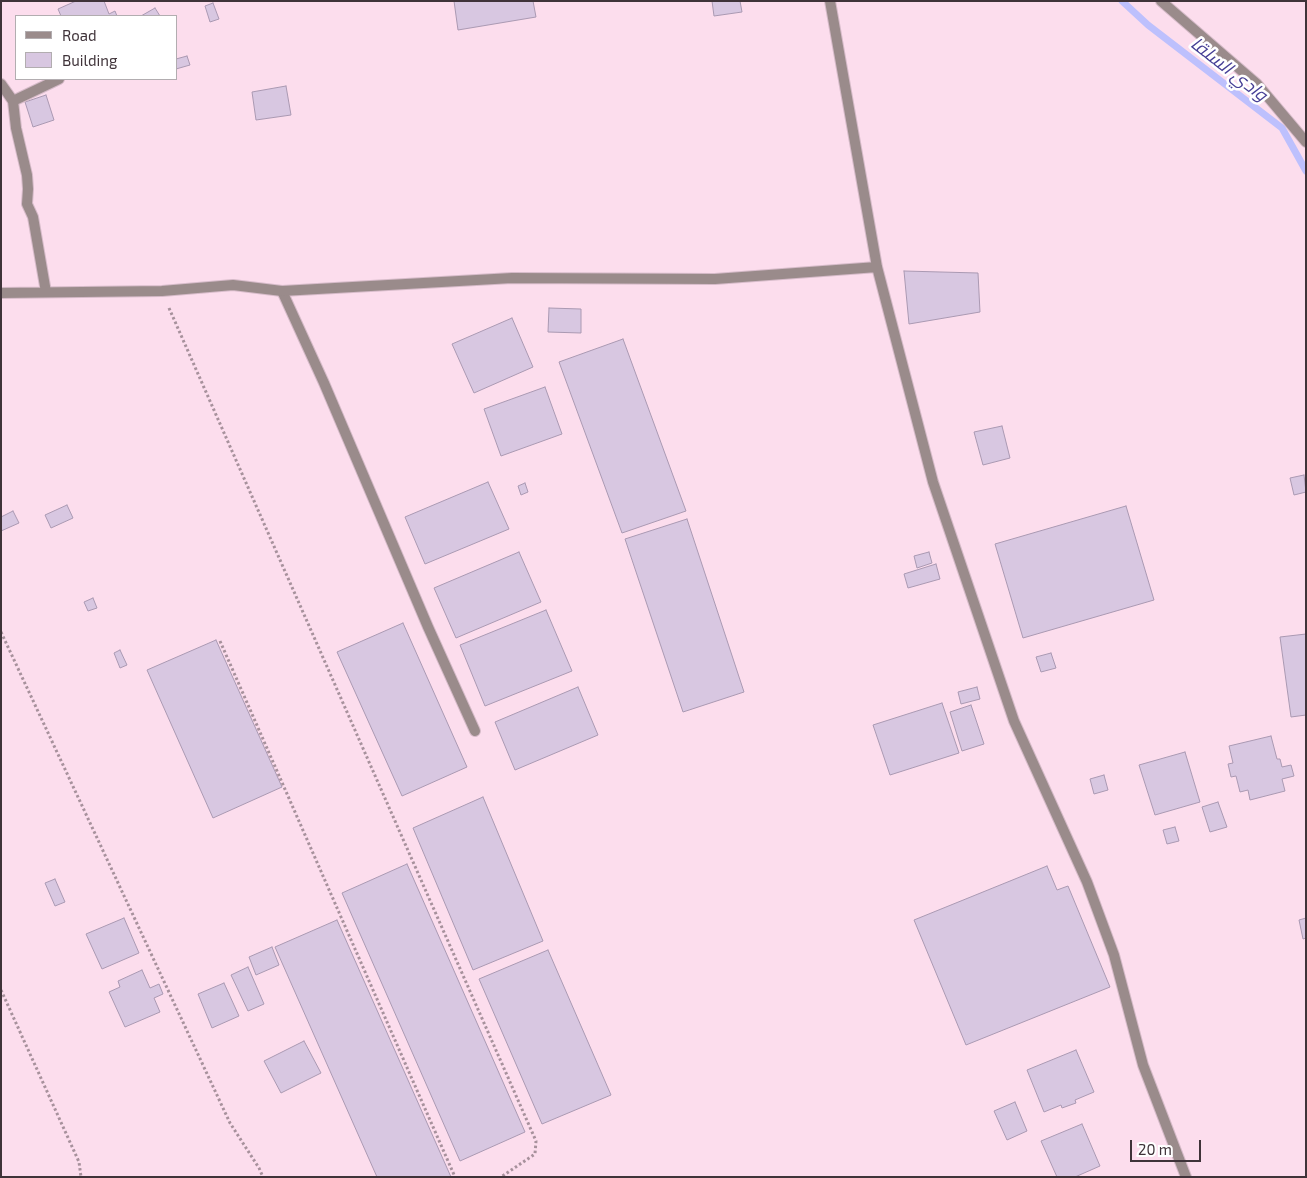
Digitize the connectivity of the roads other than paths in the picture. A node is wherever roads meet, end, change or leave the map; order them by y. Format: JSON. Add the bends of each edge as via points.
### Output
{"nodes":[{"id":1,"x":830,"y":1,"type":"edge"},
{"id":2,"x":1161,"y":1,"type":"edge"},
{"id":3,"x":57,"y":80,"type":"edge"},
{"id":4,"x":1,"y":84,"type":"edge"},
{"id":5,"x":13,"y":101,"type":"junction"},
{"id":6,"x":1306,"y":142,"type":"edge"},
{"id":7,"x":877,"y":267,"type":"junction"},
{"id":8,"x":282,"y":291,"type":"junction"},
{"id":9,"x":46,"y":292,"type":"junction"},
{"id":10,"x":1,"y":293,"type":"edge"},
{"id":11,"x":475,"y":731,"type":"dead end"},
{"id":12,"x":1186,"y":1177,"type":"edge"}],
"edges":[{"from":1,"to":7,"type":"street"},
{"from":2,"to":6,"type":"street","via":[[1257,84]]},
{"from":3,"to":5,"type":"street"},
{"from":4,"to":5,"type":"street"},
{"from":5,"to":9,"type":"street","via":[[27,176],[27,204],[33,217]]},
{"from":7,"to":8,"type":"street","via":[[715,279],[512,278]]},
{"from":7,"to":12,"type":"street","via":[[933,482],[1014,721],[1087,882],[1114,955],[1143,1065]]},
{"from":8,"to":9,"type":"street","via":[[233,285],[162,291]]},
{"from":8,"to":11,"type":"street"},
{"from":9,"to":10,"type":"street"}]}
